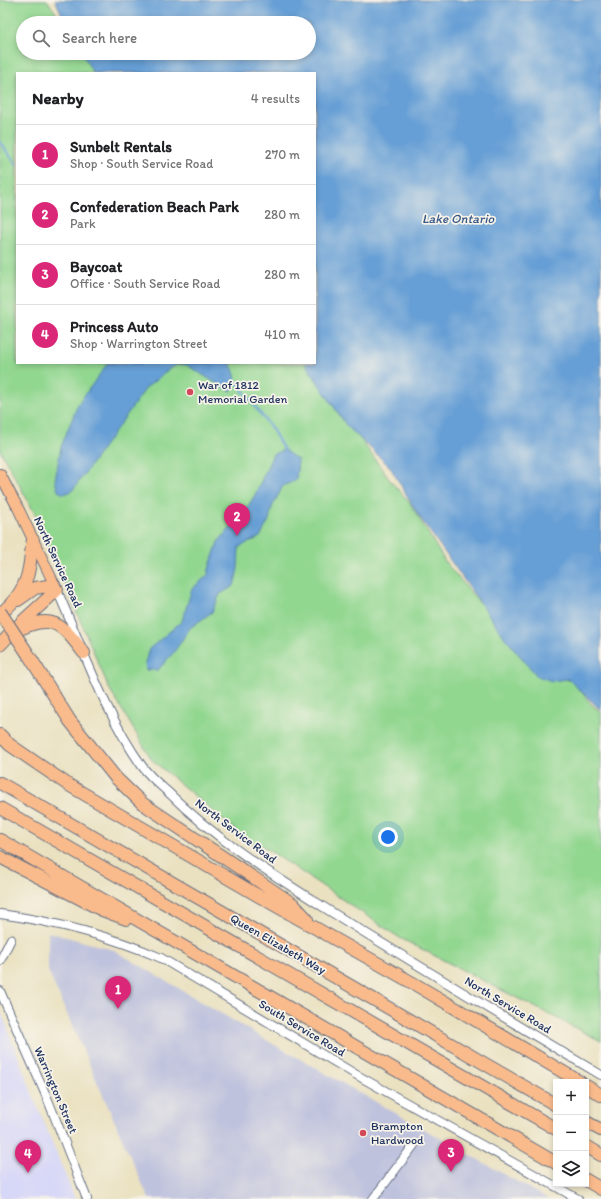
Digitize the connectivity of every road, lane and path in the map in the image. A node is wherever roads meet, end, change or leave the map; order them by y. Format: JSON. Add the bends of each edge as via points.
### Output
{"nodes":[{"id":1,"x":0,"y":474,"type":"edge"},
{"id":2,"x":33,"y":540,"type":"junction"},
{"id":3,"x":56,"y":587,"type":"junction"},
{"id":4,"x":14,"y":603,"type":"junction"},
{"id":5,"x":0,"y":613,"type":"edge"},
{"id":6,"x":14,"y":632,"type":"junction"},
{"id":7,"x":0,"y":645,"type":"edge"},
{"id":8,"x":84,"y":653,"type":"junction"},
{"id":9,"x":0,"y":735,"type":"edge"},
{"id":10,"x":0,"y":784,"type":"edge"},
{"id":11,"x":0,"y":808,"type":"edge"},
{"id":12,"x":0,"y":840,"type":"edge"},
{"id":13,"x":0,"y":857,"type":"edge"},
{"id":14,"x":0,"y":914,"type":"edge"},
{"id":15,"x":151,"y":927,"type":"junction"},
{"id":16,"x":314,"y":927,"type":"junction"},
{"id":17,"x":11,"y":939,"type":"dead end"},
{"id":18,"x":0,"y":961,"type":"edge"},
{"id":19,"x":0,"y":991,"type":"edge"},
{"id":20,"x":601,"y":1075,"type":"edge"},
{"id":21,"x":575,"y":1079,"type":"edge"},
{"id":22,"x":589,"y":1088,"type":"edge"},
{"id":23,"x":601,"y":1095,"type":"edge"},
{"id":24,"x":553,"y":1102,"type":"edge"},
{"id":25,"x":589,"y":1124,"type":"edge"},
{"id":26,"x":553,"y":1127,"type":"edge"},
{"id":27,"x":601,"y":1130,"type":"edge"},
{"id":28,"x":414,"y":1145,"type":"dead end"},
{"id":29,"x":589,"y":1148,"type":"edge"},
{"id":30,"x":601,"y":1155,"type":"edge"},
{"id":31,"x":553,"y":1161,"type":"edge"},
{"id":32,"x":589,"y":1182,"type":"edge"},
{"id":33,"x":601,"y":1189,"type":"edge"},
{"id":34,"x":87,"y":1199,"type":"edge"},
{"id":35,"x":373,"y":1199,"type":"edge"},
{"id":36,"x":578,"y":1199,"type":"edge"}],
"edges":[{"from":1,"to":2,"type":"main road","name":"North Service Road"},
{"from":2,"to":3,"type":"main road","name":"North Service Road"},
{"from":2,"to":4,"type":"highway","via":[[28,577]]},
{"from":3,"to":4,"type":"highway","via":[[35,588]]},
{"from":3,"to":6,"type":"highway"},
{"from":3,"to":8,"type":"street","name":"North Service Road"},
{"from":4,"to":5,"type":"highway"},
{"from":5,"to":16,"type":"highway","bridge":true,"via":[[70,721],[116,778],[142,803],[293,904]]},
{"from":6,"to":7,"type":"highway"},
{"from":6,"to":8,"type":"highway","via":[[40,622],[58,624],[68,632]]},
{"from":8,"to":20,"type":"street","name":"North Service Road","via":[[110,712],[143,768],[192,816],[238,851],[299,891]]},
{"from":9,"to":16,"type":"highway","via":[[10,745],[67,784]]},
{"from":10,"to":24,"type":"highway","name":"Queen Elizabeth Way"},
{"from":11,"to":26,"type":"highway","name":"Queen Elizabeth Way"},
{"from":12,"to":15,"type":"highway"},
{"from":13,"to":15,"type":"highway","via":[[102,910]]},
{"from":14,"to":36,"type":"street","name":"South Service Road","via":[[70,926],[131,945],[161,958],[355,1074]]},
{"from":15,"to":31,"type":"highway"},
{"from":16,"to":21,"type":"highway"},
{"from":17,"to":18,"type":"street"},
{"from":19,"to":34,"type":"street","name":"Warrington Street","via":[[48,1100]]},
{"from":22,"to":23,"type":"highway"},
{"from":25,"to":27,"type":"highway"},
{"from":28,"to":35,"type":"street"},
{"from":29,"to":30,"type":"highway"},
{"from":32,"to":33,"type":"highway"}]}
